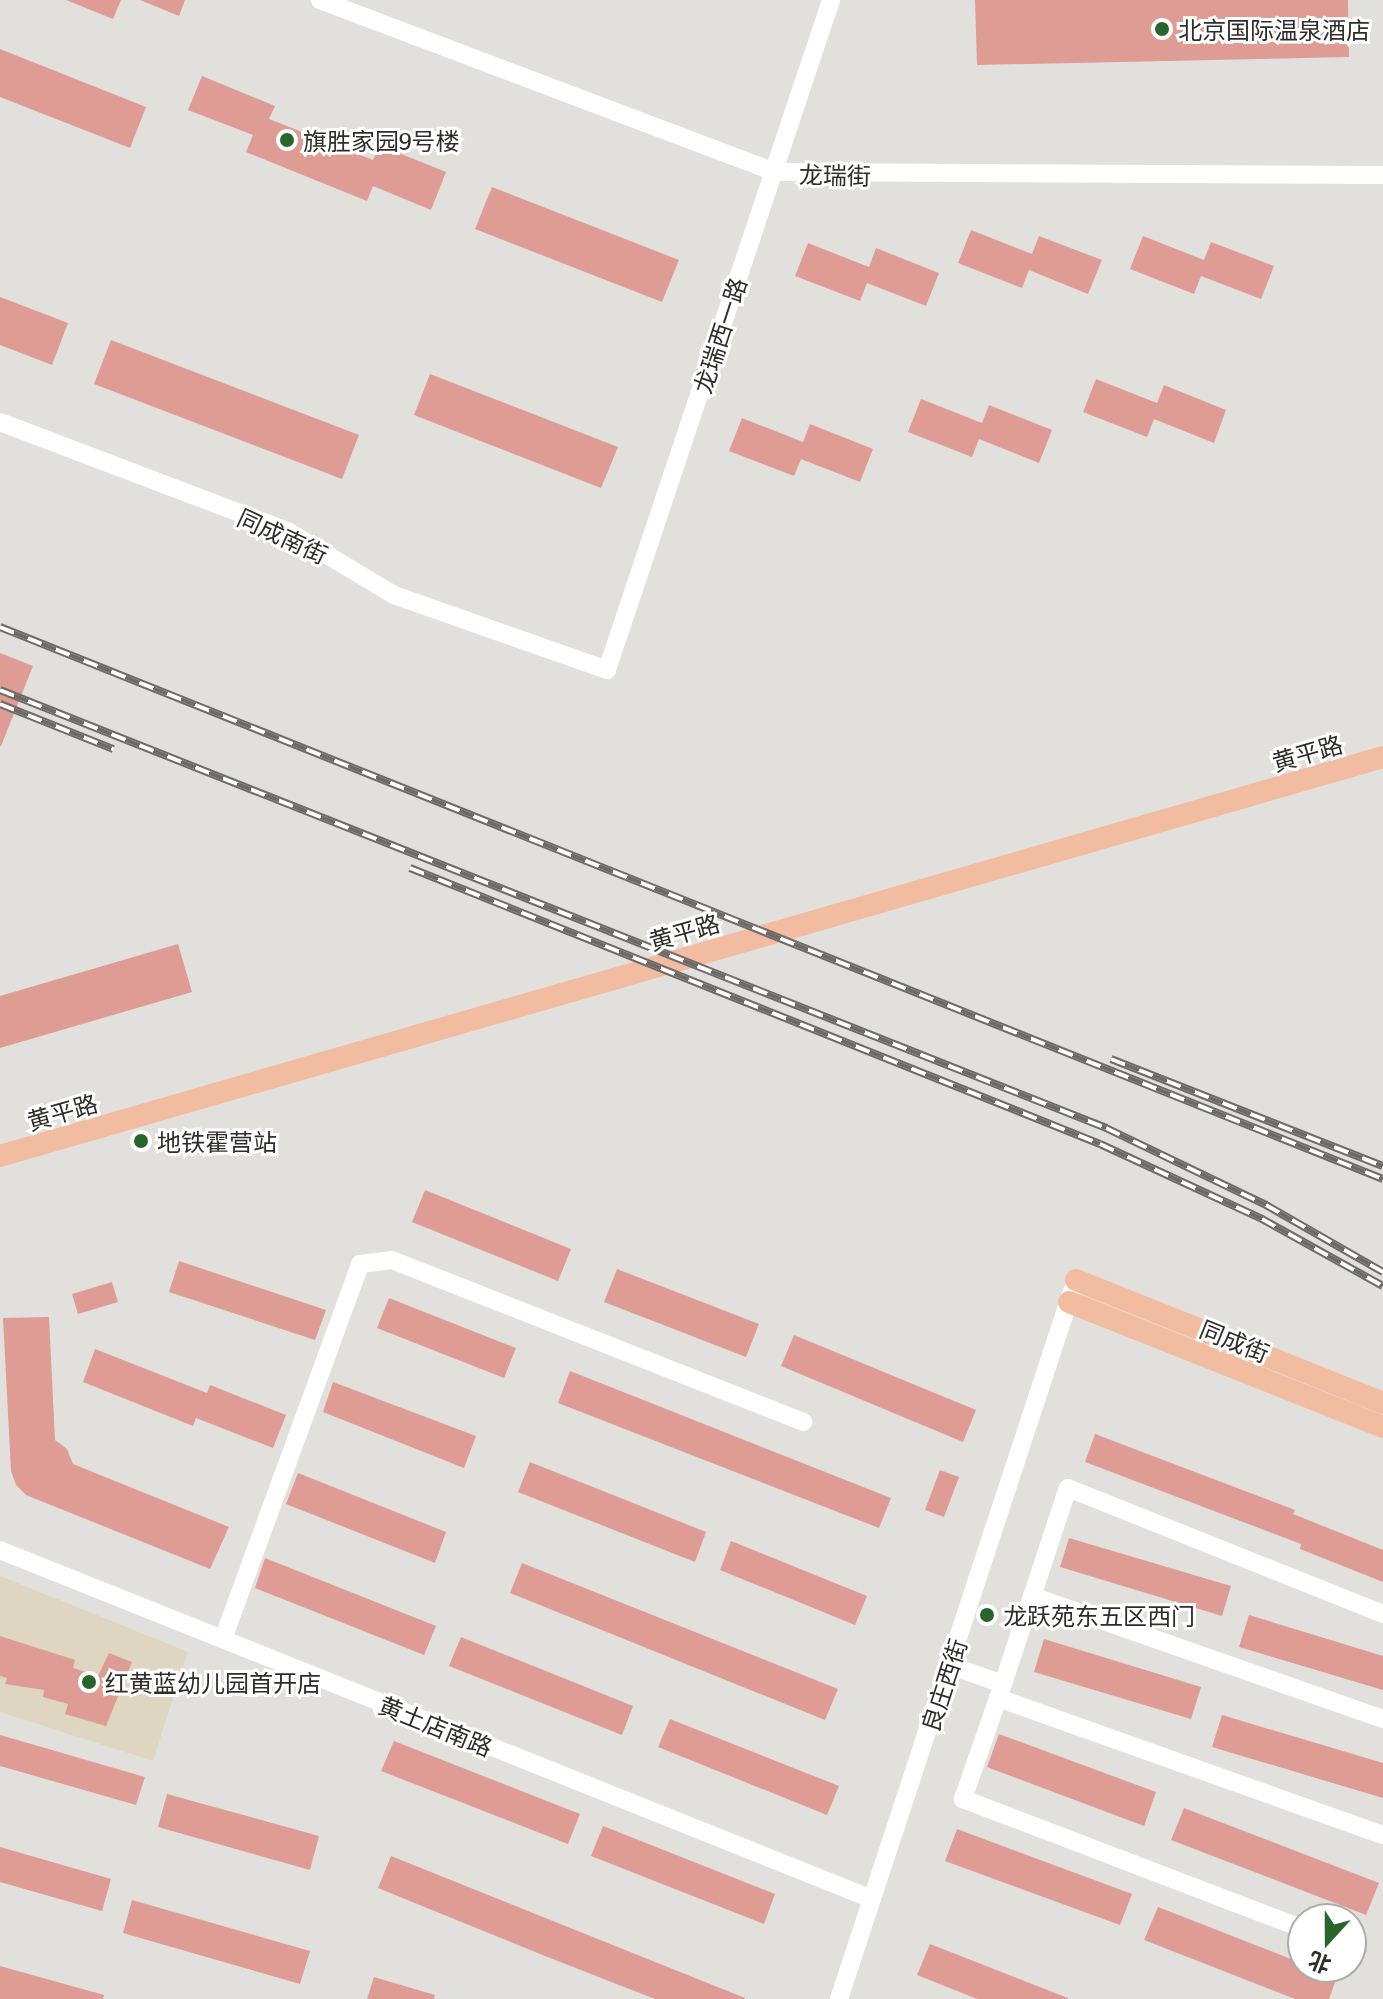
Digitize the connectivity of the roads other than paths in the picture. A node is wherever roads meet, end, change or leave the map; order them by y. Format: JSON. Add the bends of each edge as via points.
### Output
{"nodes":[{"id":1,"x":320,"y":0,"type":"edge"},
{"id":2,"x":831,"y":0,"type":"edge"},
{"id":3,"x":774,"y":172,"type":"junction"},
{"id":4,"x":1383,"y":175,"type":"edge"},
{"id":5,"x":0,"y":422,"type":"edge"},
{"id":6,"x":607,"y":670,"type":"joint"},
{"id":7,"x":1383,"y":757,"type":"edge"},
{"id":8,"x":1383,"y":769,"type":"edge"},
{"id":9,"x":0,"y":1156,"type":"edge"},
{"id":10,"x":0,"y":1167,"type":"edge"},
{"id":11,"x":1072,"y":1291,"type":"junction"},
{"id":12,"x":1383,"y":1403,"type":"edge"},
{"id":13,"x":803,"y":1422,"type":"dead end"},
{"id":14,"x":1383,"y":1427,"type":"edge"},
{"id":15,"x":0,"y":1550,"type":"edge"},
{"id":16,"x":1032,"y":1596,"type":"junction"},
{"id":17,"x":1383,"y":1614,"type":"edge"},
{"id":18,"x":223,"y":1639,"type":"junction"},
{"id":19,"x":949,"y":1665,"type":"junction"},
{"id":20,"x":1001,"y":1691,"type":"junction"},
{"id":21,"x":1383,"y":1719,"type":"edge"},
{"id":22,"x":1383,"y":1835,"type":"edge"},
{"id":23,"x":872,"y":1899,"type":"junction"},
{"id":24,"x":1287,"y":1923,"type":"edge"},
{"id":25,"x":839,"y":1999,"type":"edge"}],
"edges":[{"from":1,"to":3,"type":"street","name":"龙瑞街"},
{"from":2,"to":3,"type":"street","name":"龙瑞西一路"},
{"from":3,"to":4,"type":"street","name":"龙瑞街"},
{"from":3,"to":6,"type":"street","name":"龙瑞西一路"},
{"from":5,"to":6,"type":"street","name":"同成南街","via":[[289,532],[394,595]]},
{"from":7,"to":9,"type":"main road","name":"黄平路"},
{"from":8,"to":10,"type":"main road","name":"黄平路"},
{"from":11,"to":12,"type":"main road","name":"同成街"},
{"from":11,"to":14,"type":"main road","name":"同成街"},
{"from":11,"to":19,"type":"street","name":"良庄西街"},
{"from":13,"to":18,"type":"street","via":[[392,1260],[360,1264]]},
{"from":15,"to":18,"type":"street","name":"黄土店南路"},
{"from":16,"to":17,"type":"street","via":[[1068,1488]]},
{"from":16,"to":20,"type":"street"},
{"from":16,"to":21,"type":"street"},
{"from":18,"to":23,"type":"street","name":"黄土店南路"},
{"from":19,"to":20,"type":"street"},
{"from":19,"to":23,"type":"street","name":"良庄西街"},
{"from":20,"to":22,"type":"street"},
{"from":20,"to":24,"type":"street","via":[[963,1799]]},
{"from":23,"to":25,"type":"street","name":"良庄西街"}]}
